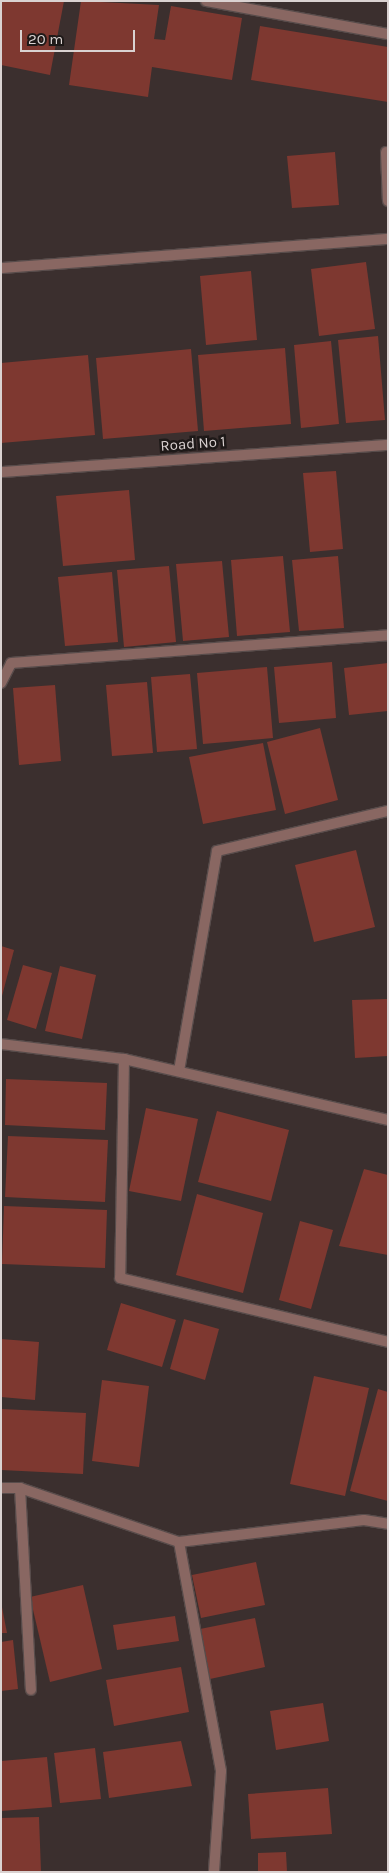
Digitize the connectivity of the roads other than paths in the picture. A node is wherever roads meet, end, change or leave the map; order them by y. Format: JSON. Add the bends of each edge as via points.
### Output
{"nodes":[{"id":1,"x":206,"y":1,"type":"edge"},
{"id":2,"x":388,"y":34,"type":"edge"},
{"id":3,"x":386,"y":152,"type":"dead end"},
{"id":4,"x":388,"y":201,"type":"edge"},
{"id":5,"x":388,"y":239,"type":"edge"},
{"id":6,"x":1,"y":268,"type":"edge"},
{"id":7,"x":388,"y":445,"type":"edge"},
{"id":8,"x":1,"y":472,"type":"edge"},
{"id":9,"x":388,"y":635,"type":"edge"},
{"id":10,"x":1,"y":683,"type":"edge"},
{"id":11,"x":388,"y":811,"type":"edge"},
{"id":12,"x":1,"y":1044,"type":"edge"},
{"id":13,"x":124,"y":1059,"type":"junction"},
{"id":14,"x":179,"y":1072,"type":"junction"},
{"id":15,"x":388,"y":1120,"type":"edge"},
{"id":16,"x":388,"y":1342,"type":"edge"},
{"id":17,"x":1,"y":1488,"type":"edge"},
{"id":18,"x":20,"y":1488,"type":"junction"},
{"id":19,"x":388,"y":1524,"type":"edge"},
{"id":20,"x":179,"y":1542,"type":"junction"},
{"id":21,"x":31,"y":1690,"type":"dead end"},
{"id":22,"x":214,"y":1872,"type":"edge"}],
"edges":[{"from":1,"to":2,"type":"street"},
{"from":3,"to":4,"type":"street"},
{"from":5,"to":6,"type":"street"},
{"from":7,"to":8,"type":"street","name":"Road No 1"},
{"from":9,"to":10,"type":"street","via":[[11,663]]},
{"from":11,"to":14,"type":"street","via":[[217,851]]},
{"from":12,"to":13,"type":"street"},
{"from":13,"to":14,"type":"street"},
{"from":13,"to":16,"type":"street","via":[[120,1278]]},
{"from":14,"to":15,"type":"street"},
{"from":17,"to":18,"type":"street"},
{"from":18,"to":20,"type":"street"},
{"from":18,"to":21,"type":"street"},
{"from":19,"to":20,"type":"street","via":[[364,1520]]},
{"from":20,"to":22,"type":"street","via":[[221,1770]]}]}
